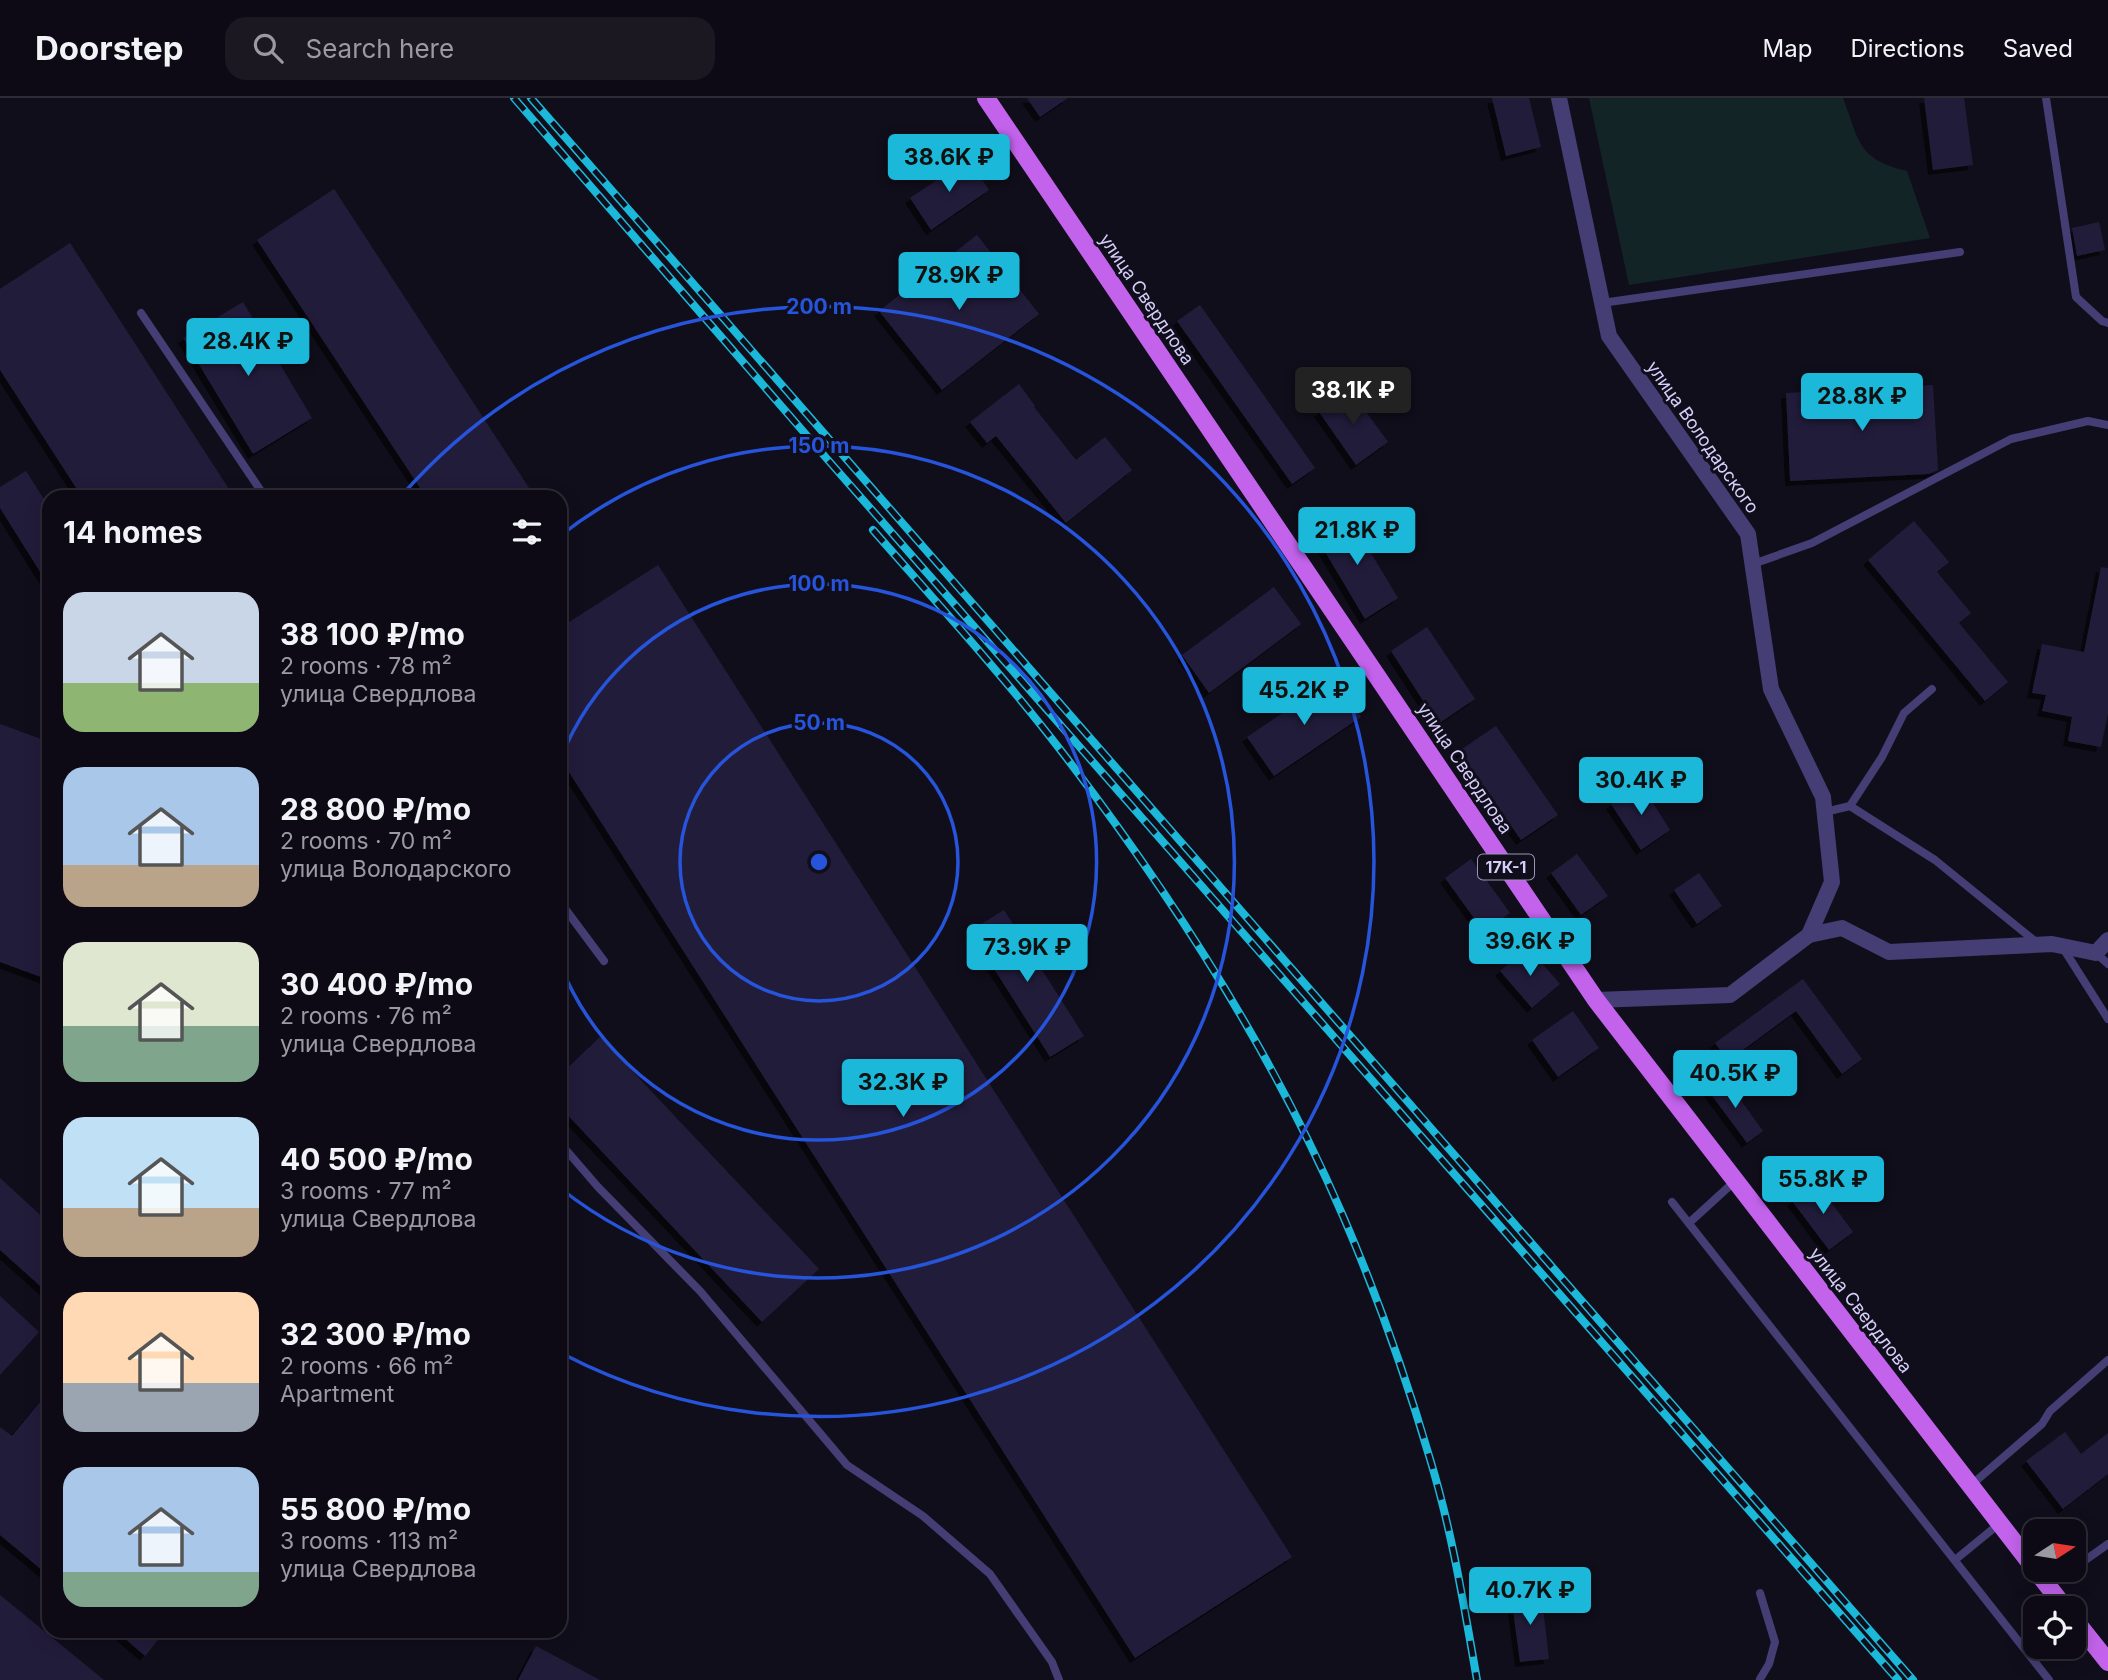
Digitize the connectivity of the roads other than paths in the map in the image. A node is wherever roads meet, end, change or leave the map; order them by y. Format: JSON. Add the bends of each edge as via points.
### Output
{"nodes":[{"id":1,"x":986,"y":98,"type":"edge"},
{"id":2,"x":1559,"y":98,"type":"edge"},
{"id":3,"x":2046,"y":98,"type":"edge"},
{"id":4,"x":1960,"y":252,"type":"dead end"},
{"id":5,"x":1602,"y":303,"type":"junction"},
{"id":6,"x":141,"y":313,"type":"dead end"},
{"id":7,"x":2108,"y":323,"type":"edge"},
{"id":8,"x":2108,"y":425,"type":"edge"},
{"id":9,"x":260,"y":490,"type":"edge"},
{"id":10,"x":1753,"y":564,"type":"junction"},
{"id":11,"x":1932,"y":689,"type":"dead end"},
{"id":12,"x":1850,"y":806,"type":"junction"},
{"id":13,"x":1825,"y":813,"type":"junction"},
{"id":14,"x":567,"y":911,"type":"edge"},
{"id":15,"x":1809,"y":935,"type":"junction"},
{"id":16,"x":2108,"y":940,"type":"edge"},
{"id":17,"x":2038,"y":945,"type":"junction"},
{"id":18,"x":2061,"y":946,"type":"junction"},
{"id":19,"x":2102,"y":959,"type":"edge"},
{"id":20,"x":604,"y":961,"type":"dead end"},
{"id":21,"x":1596,"y":1000,"type":"junction"},
{"id":22,"x":2108,"y":1019,"type":"edge"},
{"id":23,"x":567,"y":1151,"type":"edge"},
{"id":24,"x":1735,"y":1181,"type":"junction"},
{"id":25,"x":1672,"y":1202,"type":"dead end"},
{"id":26,"x":1689,"y":1223,"type":"junction"},
{"id":27,"x":2108,"y":1360,"type":"edge"},
{"id":28,"x":1970,"y":1486,"type":"junction"},
{"id":29,"x":1999,"y":1524,"type":"junction"},
{"id":30,"x":2108,"y":1544,"type":"edge"},
{"id":31,"x":2023,"y":1554,"type":"edge"},
{"id":32,"x":1955,"y":1560,"type":"junction"},
{"id":33,"x":2086,"y":1560,"type":"edge"},
{"id":34,"x":2045,"y":1582,"type":"edge"},
{"id":35,"x":1760,"y":1593,"type":"dead end"},
{"id":36,"x":2056,"y":1596,"type":"edge"},
{"id":37,"x":2086,"y":1634,"type":"edge"},
{"id":38,"x":2108,"y":1662,"type":"edge"},
{"id":39,"x":1059,"y":1680,"type":"edge"},
{"id":40,"x":1760,"y":1680,"type":"edge"},
{"id":41,"x":2049,"y":1680,"type":"edge"}],
"edges":[{"from":1,"to":21,"type":"main road","name":"улица Свердлова","number":"17К-1"},
{"from":2,"to":5,"type":"street","name":"улица Володарского"},
{"from":3,"to":7,"type":"lane","via":[[2076,296]]},
{"from":4,"to":5,"type":"lane"},
{"from":5,"to":10,"type":"street","name":"улица Володарского","via":[[1609,336],[1748,534]]},
{"from":6,"to":9,"type":"lane"},
{"from":8,"to":10,"type":"lane","via":[[2088,421],[2011,439],[1812,543]]},
{"from":10,"to":13,"type":"street","name":"улица Володарского","via":[[1772,689],[1823,797]]},
{"from":11,"to":12,"type":"lane","via":[[1904,713]]},
{"from":12,"to":13,"type":"lane"},
{"from":12,"to":17,"type":"lane","via":[[1935,860]]},
{"from":13,"to":15,"type":"street","name":"улица Володарского","via":[[1832,882]]},
{"from":14,"to":20,"type":"lane"},
{"from":15,"to":17,"type":"street","via":[[1843,928],[1889,952]]},
{"from":15,"to":21,"type":"street","name":"улица Володарского","via":[[1730,995]]},
{"from":16,"to":19,"type":"street"},
{"from":17,"to":18,"type":"street"},
{"from":18,"to":19,"type":"street"},
{"from":18,"to":22,"type":"lane"},
{"from":21,"to":24,"type":"main road","name":"улица Свердлова","number":"17К-1"},
{"from":23,"to":39,"type":"lane","via":[[700,1291],[847,1465],[923,1516],[990,1574],[1052,1662]]},
{"from":24,"to":26,"type":"lane"},
{"from":24,"to":28,"type":"main road","name":"улица Свердлова","number":"17К-1"},
{"from":25,"to":26,"type":"lane"},
{"from":26,"to":32,"type":"lane"},
{"from":27,"to":28,"type":"lane"},
{"from":28,"to":29,"type":"main road","name":"улица Свердлова","number":"17К-1"},
{"from":29,"to":31,"type":"main road","name":"улица Свердлова","number":"17К-1"},
{"from":29,"to":32,"type":"lane"},
{"from":30,"to":33,"type":"lane"},
{"from":32,"to":41,"type":"lane"},
{"from":34,"to":36,"type":"main road","name":"улица Свердлова","number":"17К-1"},
{"from":35,"to":40,"type":"lane","via":[[1775,1642]]},
{"from":37,"to":38,"type":"main road"}]}
